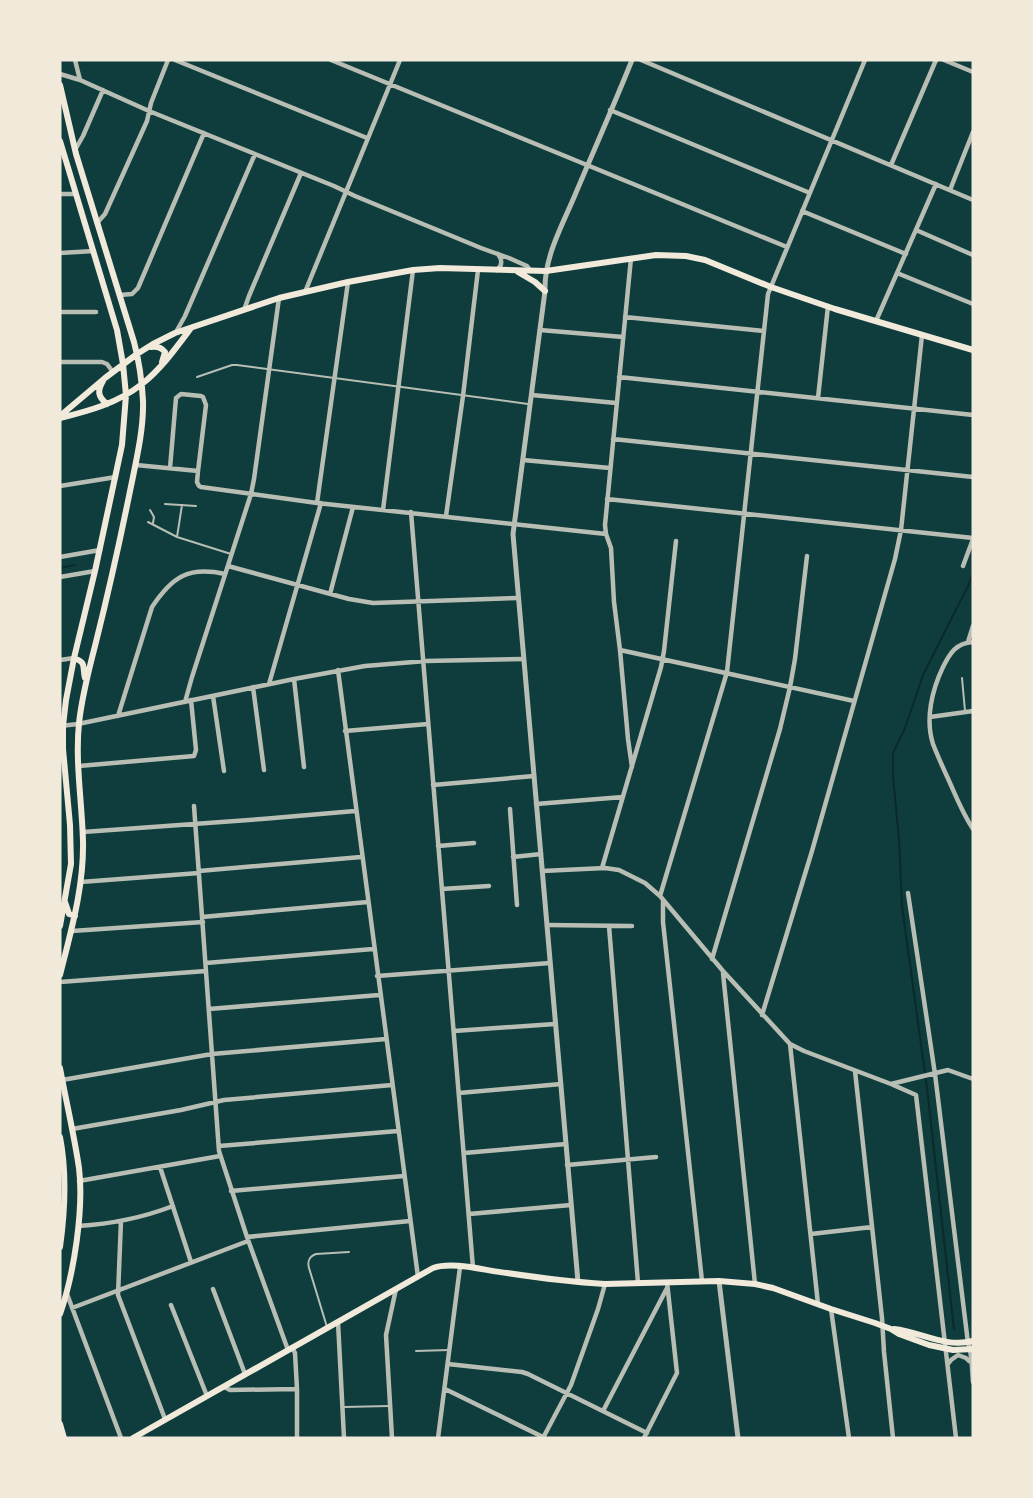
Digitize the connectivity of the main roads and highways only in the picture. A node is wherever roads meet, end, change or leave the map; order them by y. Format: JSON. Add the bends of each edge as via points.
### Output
{"nodes":[{"id":1,"x":60,"y":85,"type":"edge"},
{"id":2,"x":60,"y":141,"type":"edge"},
{"id":3,"x":62,"y":157,"type":"edge"},
{"id":4,"x":515,"y":270,"type":"junction"},
{"id":5,"x":545,"y":291,"type":"road end"},
{"id":6,"x":192,"y":328,"type":"junction"},
{"id":7,"x":148,"y":347,"type":"junction"},
{"id":8,"x":973,"y":350,"type":"edge"},
{"id":9,"x":137,"y":354,"type":"junction"},
{"id":10,"x":123,"y":364,"type":"junction"},
{"id":11,"x":161,"y":366,"type":"junction"},
{"id":12,"x":105,"y":378,"type":"junction"},
{"id":13,"x":141,"y":385,"type":"junction"},
{"id":14,"x":126,"y":395,"type":"junction"},
{"id":15,"x":107,"y":404,"type":"junction"},
{"id":16,"x":60,"y":417,"type":"edge"},
{"id":17,"x":74,"y":658,"type":"junction"},
{"id":18,"x":86,"y":681,"type":"junction"},
{"id":19,"x":62,"y":726,"type":"edge"},
{"id":20,"x":65,"y":898,"type":"junction"},
{"id":21,"x":75,"y":916,"type":"junction"},
{"id":22,"x":60,"y":926,"type":"edge"},
{"id":23,"x":60,"y":975,"type":"edge"},
{"id":24,"x":60,"y":1068,"type":"edge"},
{"id":25,"x":60,"y":1137,"type":"edge"},
{"id":26,"x":61,"y":1147,"type":"edge"},
{"id":27,"x":62,"y":1198,"type":"edge"},
{"id":28,"x":61,"y":1230,"type":"edge"},
{"id":29,"x":60,"y":1247,"type":"edge"},
{"id":30,"x":60,"y":1314,"type":"edge"},
{"id":31,"x":971,"y":1345,"type":"edge"},
{"id":32,"x":60,"y":1424,"type":"edge"},
{"id":33,"x":65,"y":1437,"type":"edge"},
{"id":34,"x":132,"y":1438,"type":"edge"}],
"edges":[{"from":1,"to":9,"type":"main road","via":[[75,150]]},
{"from":2,"to":3,"type":"main road"},
{"from":3,"to":10,"type":"main road","via":[[112,311]]},
{"from":4,"to":5,"type":"main road"},
{"from":4,"to":6,"type":"main road","via":[[413,270],[279,298]]},
{"from":4,"to":8,"type":"main road","via":[[546,271],[656,255],[686,256],[828,306]]},
{"from":6,"to":7,"type":"main road"},
{"from":6,"to":11,"type":"main road"},
{"from":7,"to":9,"type":"main road"},
{"from":7,"to":11,"type":"main road","via":[[163,349]]},
{"from":9,"to":10,"type":"main road"},
{"from":9,"to":13,"type":"main road"},
{"from":10,"to":12,"type":"main road"},
{"from":10,"to":14,"type":"main road"},
{"from":11,"to":13,"type":"main road"},
{"from":12,"to":15,"type":"main road","via":[[99,393]]},
{"from":12,"to":16,"type":"main road"},
{"from":13,"to":14,"type":"main road"},
{"from":13,"to":18,"type":"main road","via":[[143,403],[136,465]]},
{"from":14,"to":15,"type":"main road"},
{"from":14,"to":17,"type":"main road","via":[[116,477]]},
{"from":15,"to":16,"type":"main road"},
{"from":17,"to":18,"type":"main road","via":[[84,664]]},
{"from":17,"to":19,"type":"main road"},
{"from":18,"to":21,"type":"main road","via":[[78,724],[83,832]]},
{"from":19,"to":20,"type":"main road","via":[[71,843]]},
{"from":20,"to":21,"type":"main road","via":[[69,914]]},
{"from":20,"to":22,"type":"main road"},
{"from":21,"to":23,"type":"main road"},
{"from":24,"to":30,"type":"main road","via":[[80,1181],[78,1226]]},
{"from":25,"to":26,"type":"main road"},
{"from":26,"to":27,"type":"main road"},
{"from":27,"to":28,"type":"main road"},
{"from":28,"to":29,"type":"main road"},
{"from":31,"to":34,"type":"main road","via":[[946,1346],[755,1284],[605,1284],[439,1266]]},
{"from":32,"to":33,"type":"main road"}]}
